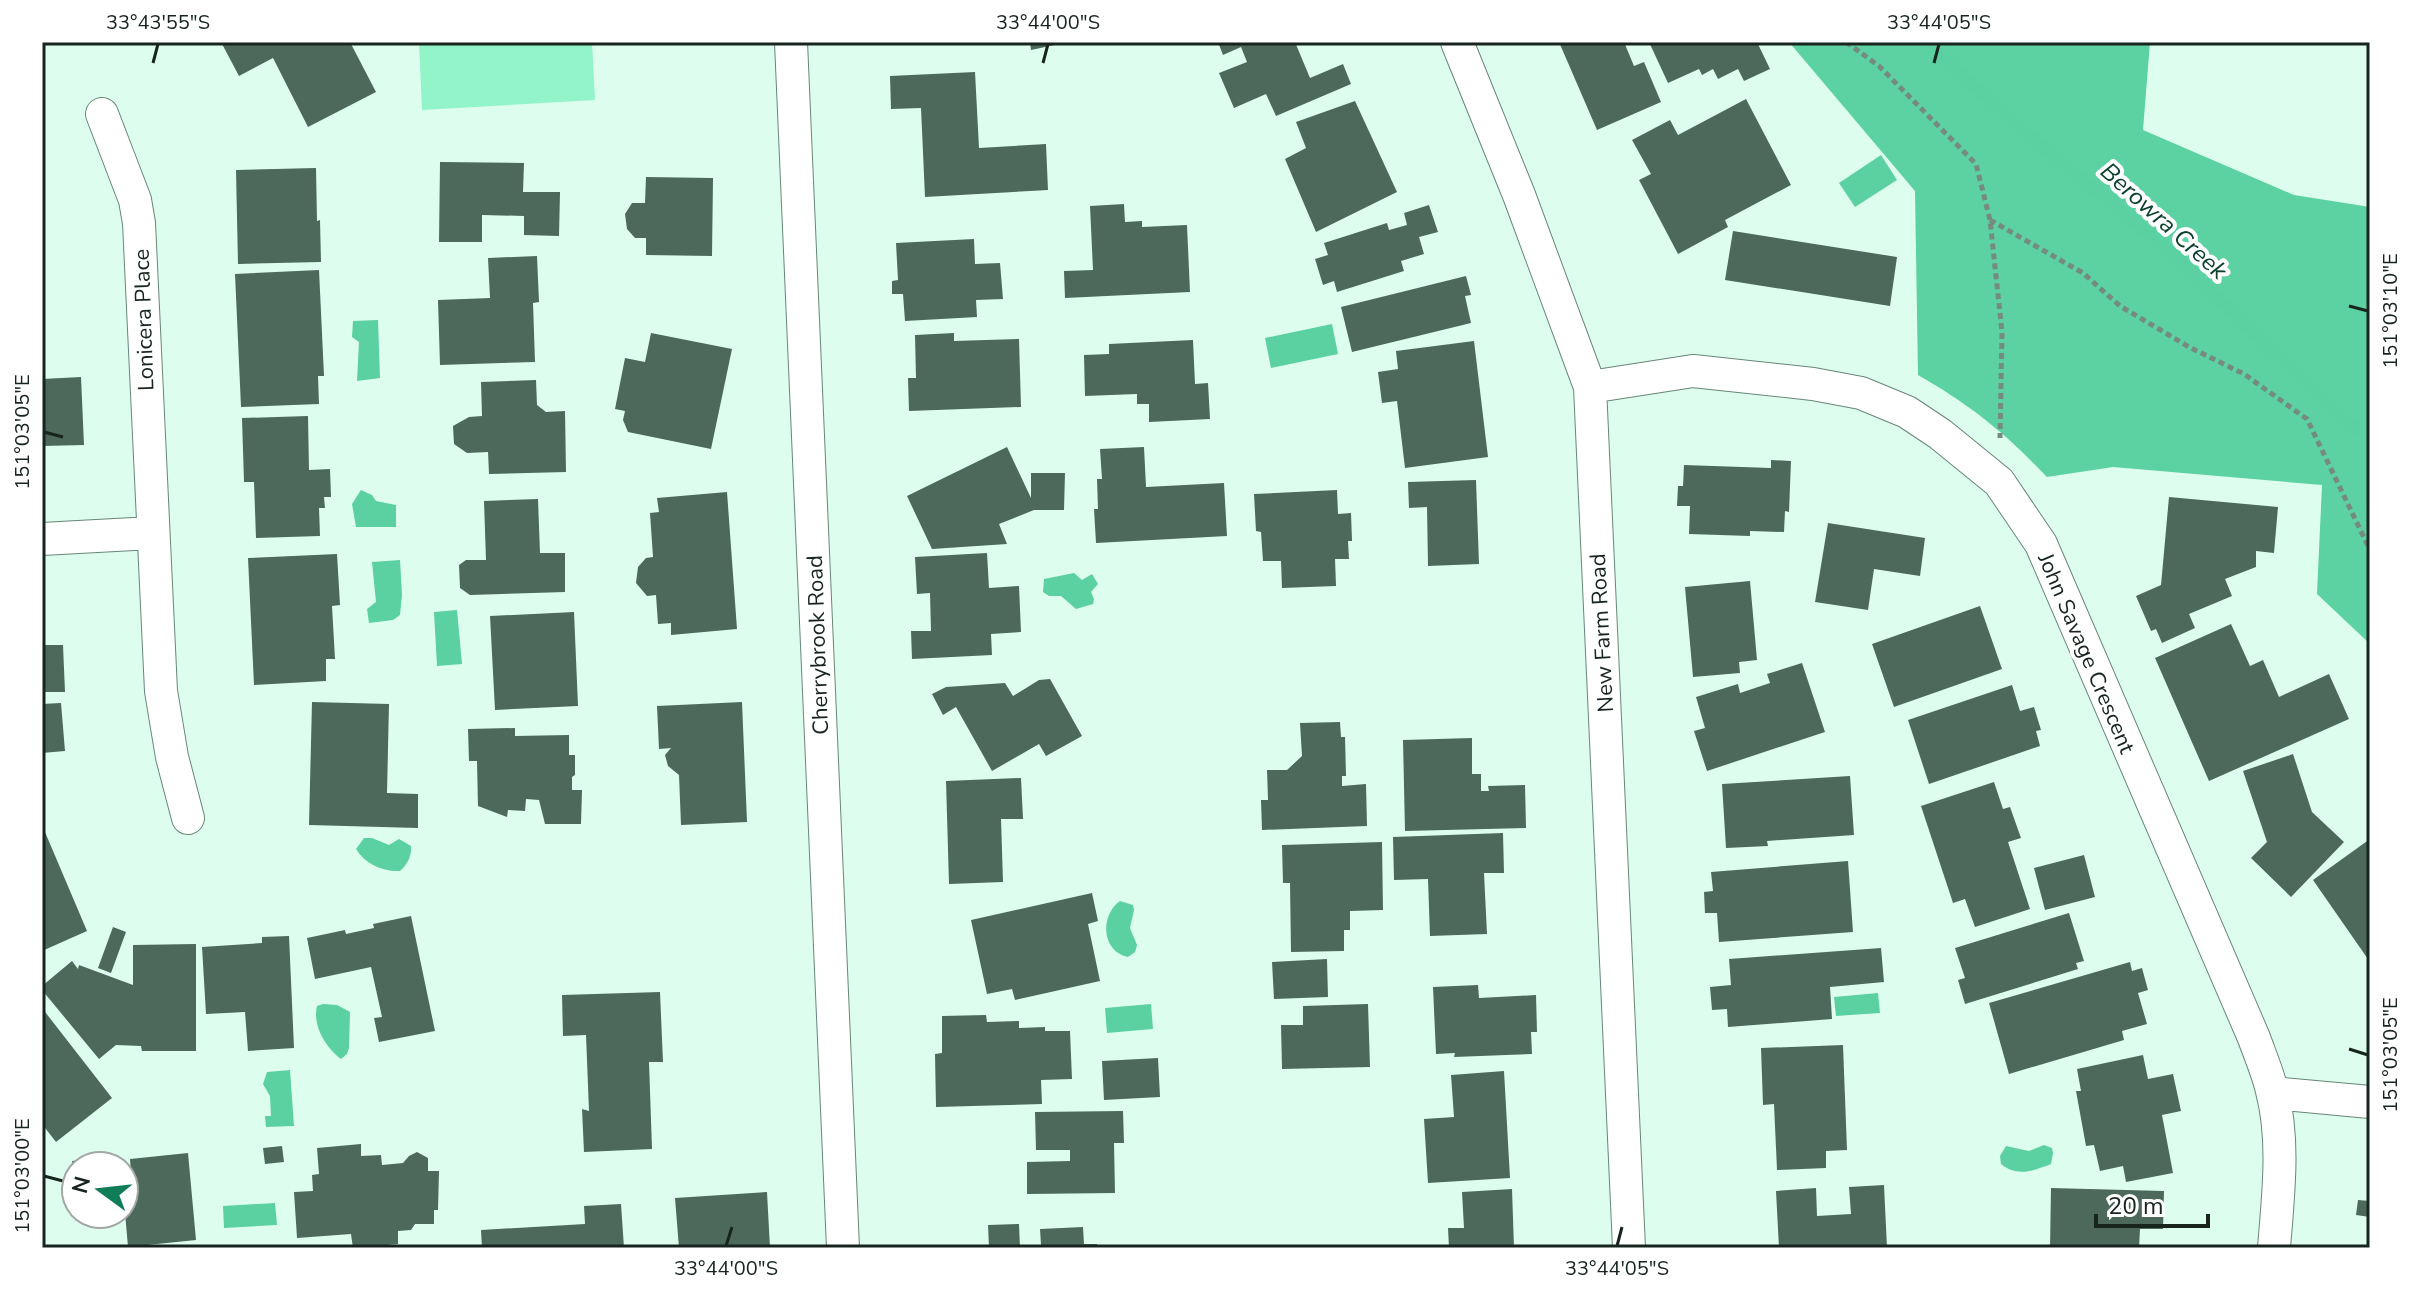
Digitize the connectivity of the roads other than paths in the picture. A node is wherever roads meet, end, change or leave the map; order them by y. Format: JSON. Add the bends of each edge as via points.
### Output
{"nodes":[{"id":1,"x":791,"y":42,"type":"edge"},
{"id":2,"x":1457,"y":42,"type":"edge"},
{"id":3,"x":102,"y":114,"type":"dead end"},
{"id":4,"x":1590,"y":387,"type":"junction"},
{"id":5,"x":152,"y":533,"type":"junction"},
{"id":6,"x":42,"y":539,"type":"edge"},
{"id":7,"x":188,"y":818,"type":"dead end"},
{"id":8,"x":2273,"y":1093,"type":"junction"},
{"id":9,"x":2370,"y":1102,"type":"edge"},
{"id":10,"x":843,"y":1248,"type":"edge"},
{"id":11,"x":1629,"y":1248,"type":"edge"},
{"id":12,"x":2274,"y":1248,"type":"edge"}],
"edges":[{"from":1,"to":10,"type":"street","name":"Cherrybrook Road"},
{"from":2,"to":4,"type":"street","name":"New Farm Road"},
{"from":3,"to":5,"type":"street","name":"Lonicera Place","via":[[139,223]]},
{"from":4,"to":8,"type":"street","name":"John Savage Crescent","via":[[1693,371],[1861,393],[1907,412],[1999,482],[2041,544]]},
{"from":4,"to":11,"type":"street","name":"New Farm Road"},
{"from":5,"to":6,"type":"street"},
{"from":5,"to":7,"type":"street","name":"Lonicera Place","via":[[161,691]]},
{"from":8,"to":9,"type":"street"},
{"from":8,"to":12,"type":"street","name":"John Savage Crescent","via":[[2279,1180]]}]}
